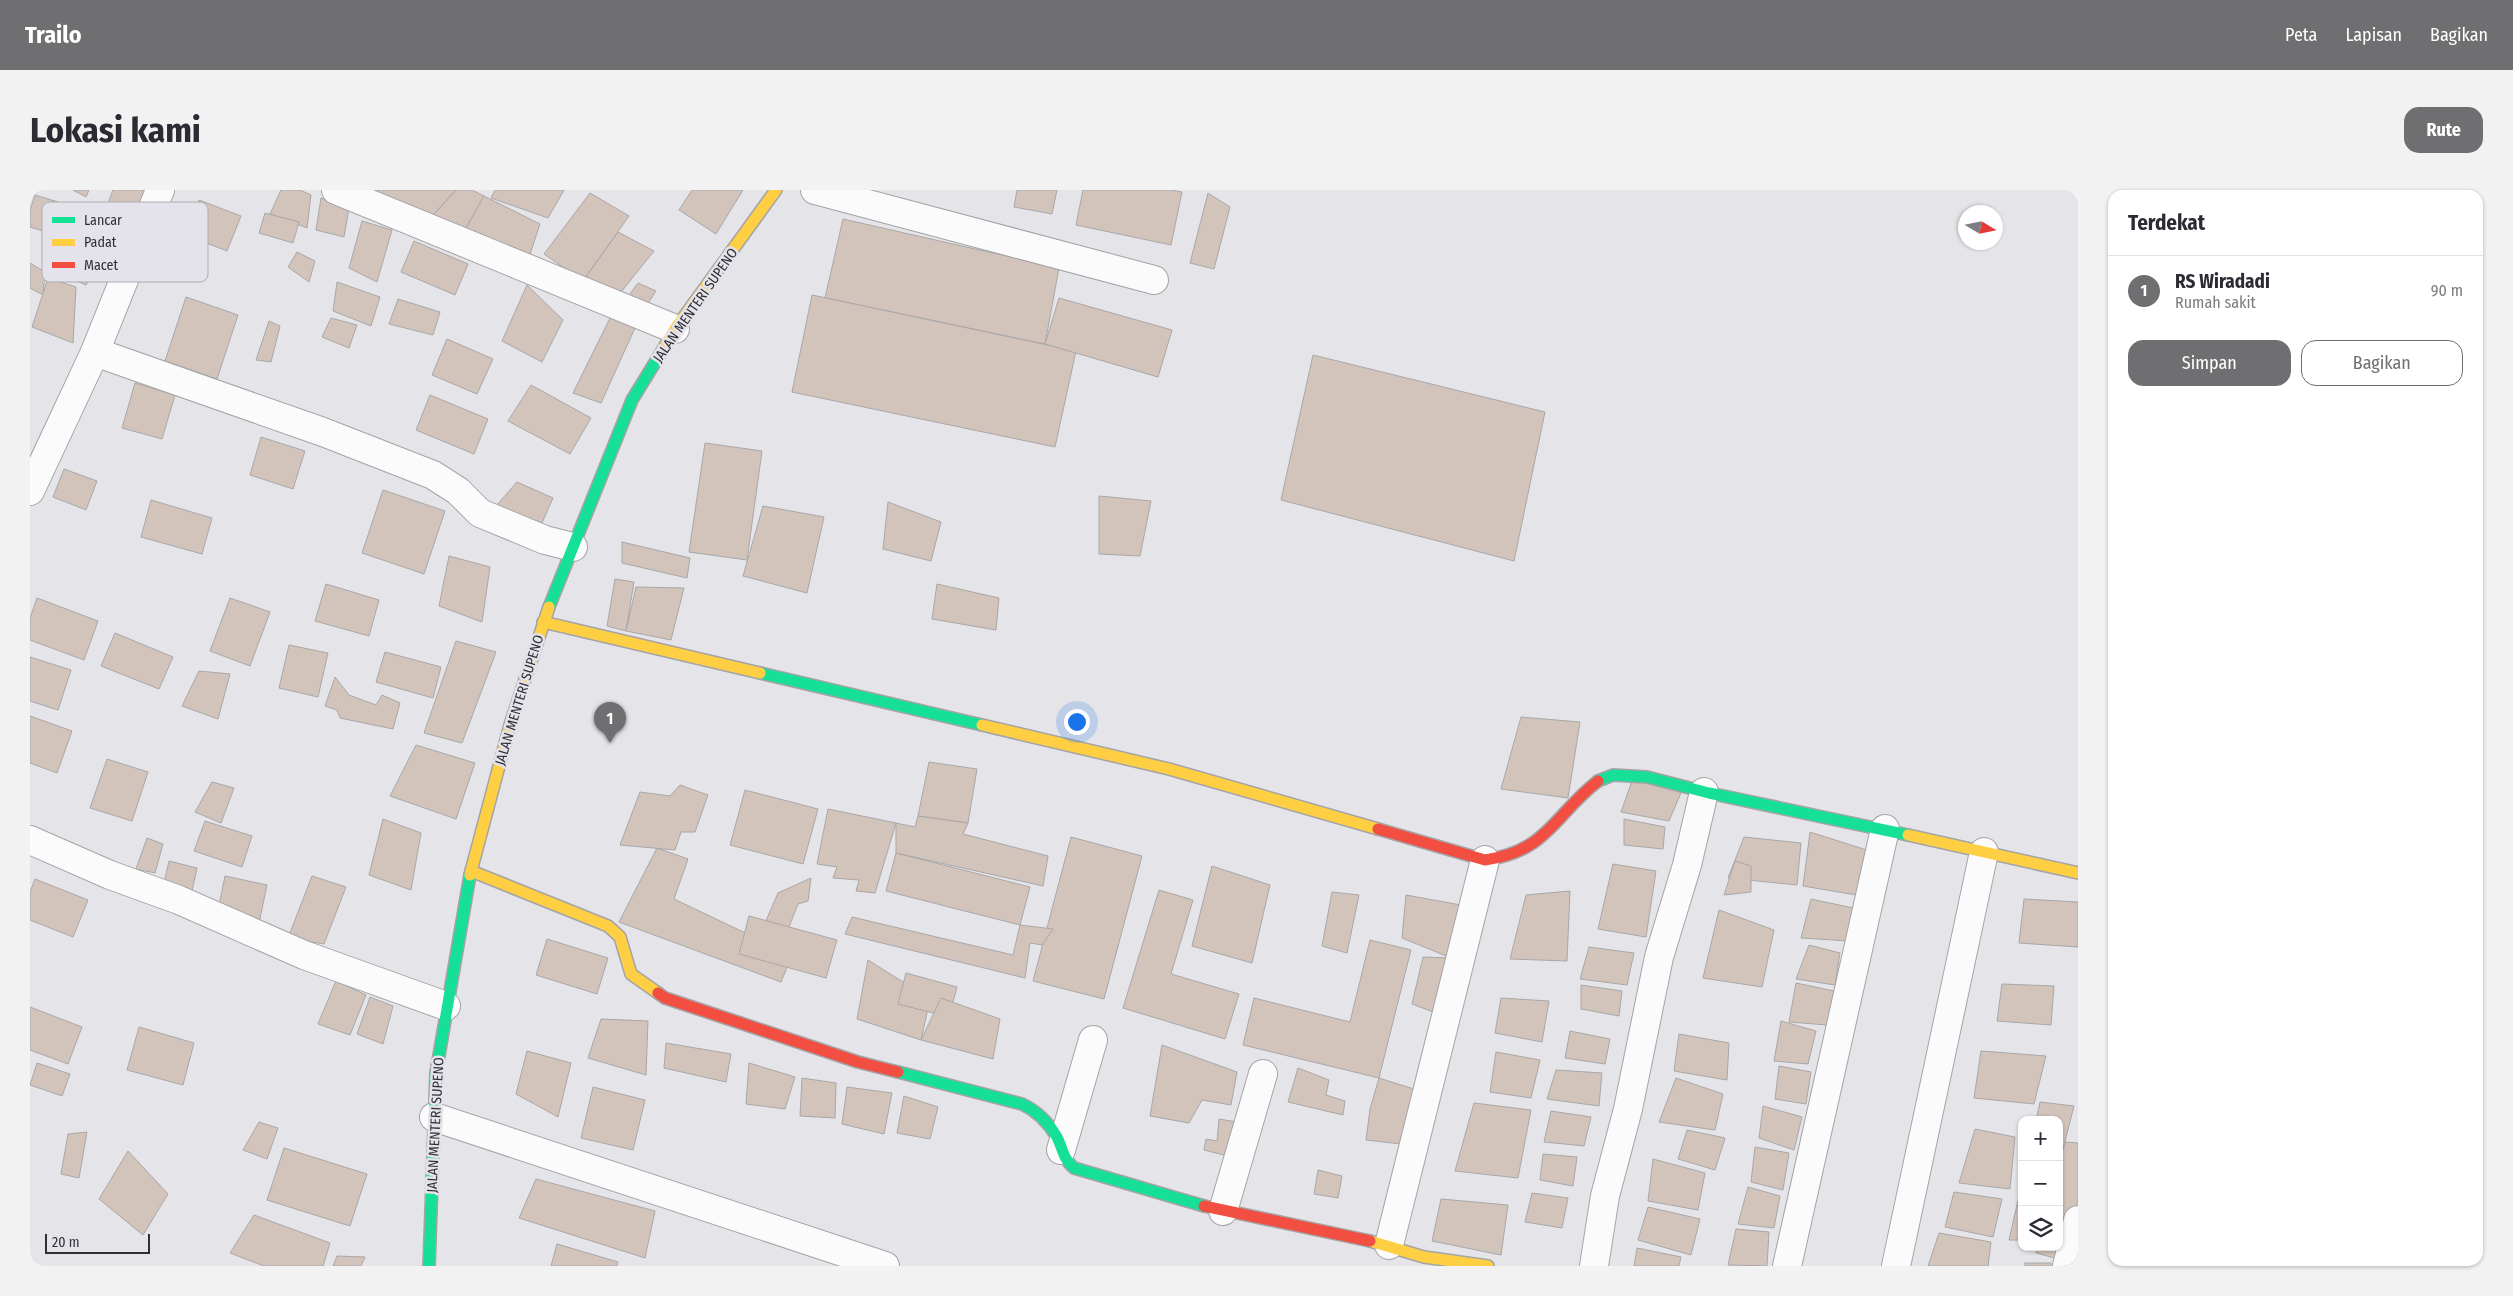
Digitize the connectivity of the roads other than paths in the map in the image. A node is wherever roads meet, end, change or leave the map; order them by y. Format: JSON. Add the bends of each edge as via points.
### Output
{"nodes":[{"id":1,"x":160,"y":190,"type":"edge"},
{"id":2,"x":336,"y":190,"type":"edge"},
{"id":3,"x":776,"y":190,"type":"edge"},
{"id":4,"x":815,"y":190,"type":"edge"},
{"id":5,"x":155,"y":202,"type":"edge"},
{"id":6,"x":1154,"y":280,"type":"dead end"},
{"id":7,"x":123,"y":282,"type":"edge"},
{"id":8,"x":675,"y":329,"type":"junction"},
{"id":9,"x":95,"y":352,"type":"junction"},
{"id":10,"x":30,"y":491,"type":"edge"},
{"id":11,"x":573,"y":547,"type":"junction"},
{"id":12,"x":543,"y":622,"type":"junction"},
{"id":13,"x":1704,"y":792,"type":"junction"},
{"id":14,"x":1885,"y":829,"type":"junction"},
{"id":15,"x":30,"y":840,"type":"edge"},
{"id":16,"x":1984,"y":852,"type":"junction"},
{"id":17,"x":1485,"y":860,"type":"junction"},
{"id":18,"x":471,"y":871,"type":"junction"},
{"id":19,"x":2078,"y":873,"type":"edge"},
{"id":20,"x":446,"y":1006,"type":"junction"},
{"id":21,"x":1093,"y":1040,"type":"dead end"},
{"id":22,"x":1263,"y":1074,"type":"dead end"},
{"id":23,"x":434,"y":1117,"type":"junction"},
{"id":24,"x":1062,"y":1150,"type":"junction"},
{"id":25,"x":1223,"y":1211,"type":"junction"},
{"id":26,"x":2078,"y":1220,"type":"edge"},
{"id":27,"x":1389,"y":1245,"type":"junction"},
{"id":28,"x":429,"y":1266,"type":"edge"},
{"id":29,"x":885,"y":1266,"type":"edge"},
{"id":30,"x":1488,"y":1266,"type":"edge"},
{"id":31,"x":1594,"y":1266,"type":"edge"},
{"id":32,"x":1787,"y":1266,"type":"edge"},
{"id":33,"x":1896,"y":1266,"type":"edge"},
{"id":34,"x":2067,"y":1266,"type":"edge"}],
"edges":[{"from":1,"to":5,"type":"street"},
{"from":2,"to":8,"type":"street"},
{"from":3,"to":8,"type":"street","name":"JALAN MENTERI SUPENO"},
{"from":4,"to":6,"type":"street"},
{"from":7,"to":9,"type":"street"},
{"from":8,"to":11,"type":"street","name":"JALAN MENTERI SUPENO","via":[[632,400]]},
{"from":9,"to":10,"type":"street"},
{"from":9,"to":11,"type":"street","via":[[231,398],[417,468],[458,491],[480,512],[545,540]]},
{"from":11,"to":12,"type":"street","name":"JALAN MENTERI SUPENO"},
{"from":12,"to":17,"type":"street","via":[[1169,769]]},
{"from":12,"to":18,"type":"street","name":"JALAN MENTERI SUPENO","via":[[510,725]]},
{"from":13,"to":14,"type":"street"},
{"from":13,"to":17,"type":"street","via":[[1614,774],[1593,785],[1534,845],[1506,858]]},
{"from":13,"to":31,"type":"street","via":[[1687,865],[1659,957],[1628,1110],[1605,1196]]},
{"from":14,"to":16,"type":"street"},
{"from":14,"to":32,"type":"street"},
{"from":15,"to":20,"type":"street","via":[[304,955]]},
{"from":16,"to":19,"type":"street"},
{"from":16,"to":33,"type":"street"},
{"from":17,"to":27,"type":"street"},
{"from":18,"to":20,"type":"street","name":"JALAN MENTERI SUPENO"},
{"from":18,"to":24,"type":"street","via":[[608,926],[620,937],[626,949],[631,974],[665,998],[858,1062],[1022,1104],[1038,1112],[1057,1137]]},
{"from":20,"to":23,"type":"street","name":"JALAN MENTERI SUPENO","via":[[436,1073]]},
{"from":21,"to":24,"type":"street"},
{"from":22,"to":25,"type":"street"},
{"from":23,"to":28,"type":"street","name":"JALAN MENTERI SUPENO"},
{"from":23,"to":29,"type":"street"},
{"from":24,"to":25,"type":"street","via":[[1066,1162],[1074,1168],[1100,1178]]},
{"from":25,"to":27,"type":"street"},
{"from":26,"to":34,"type":"street"},
{"from":27,"to":30,"type":"street","via":[[1424,1257]]}]}
